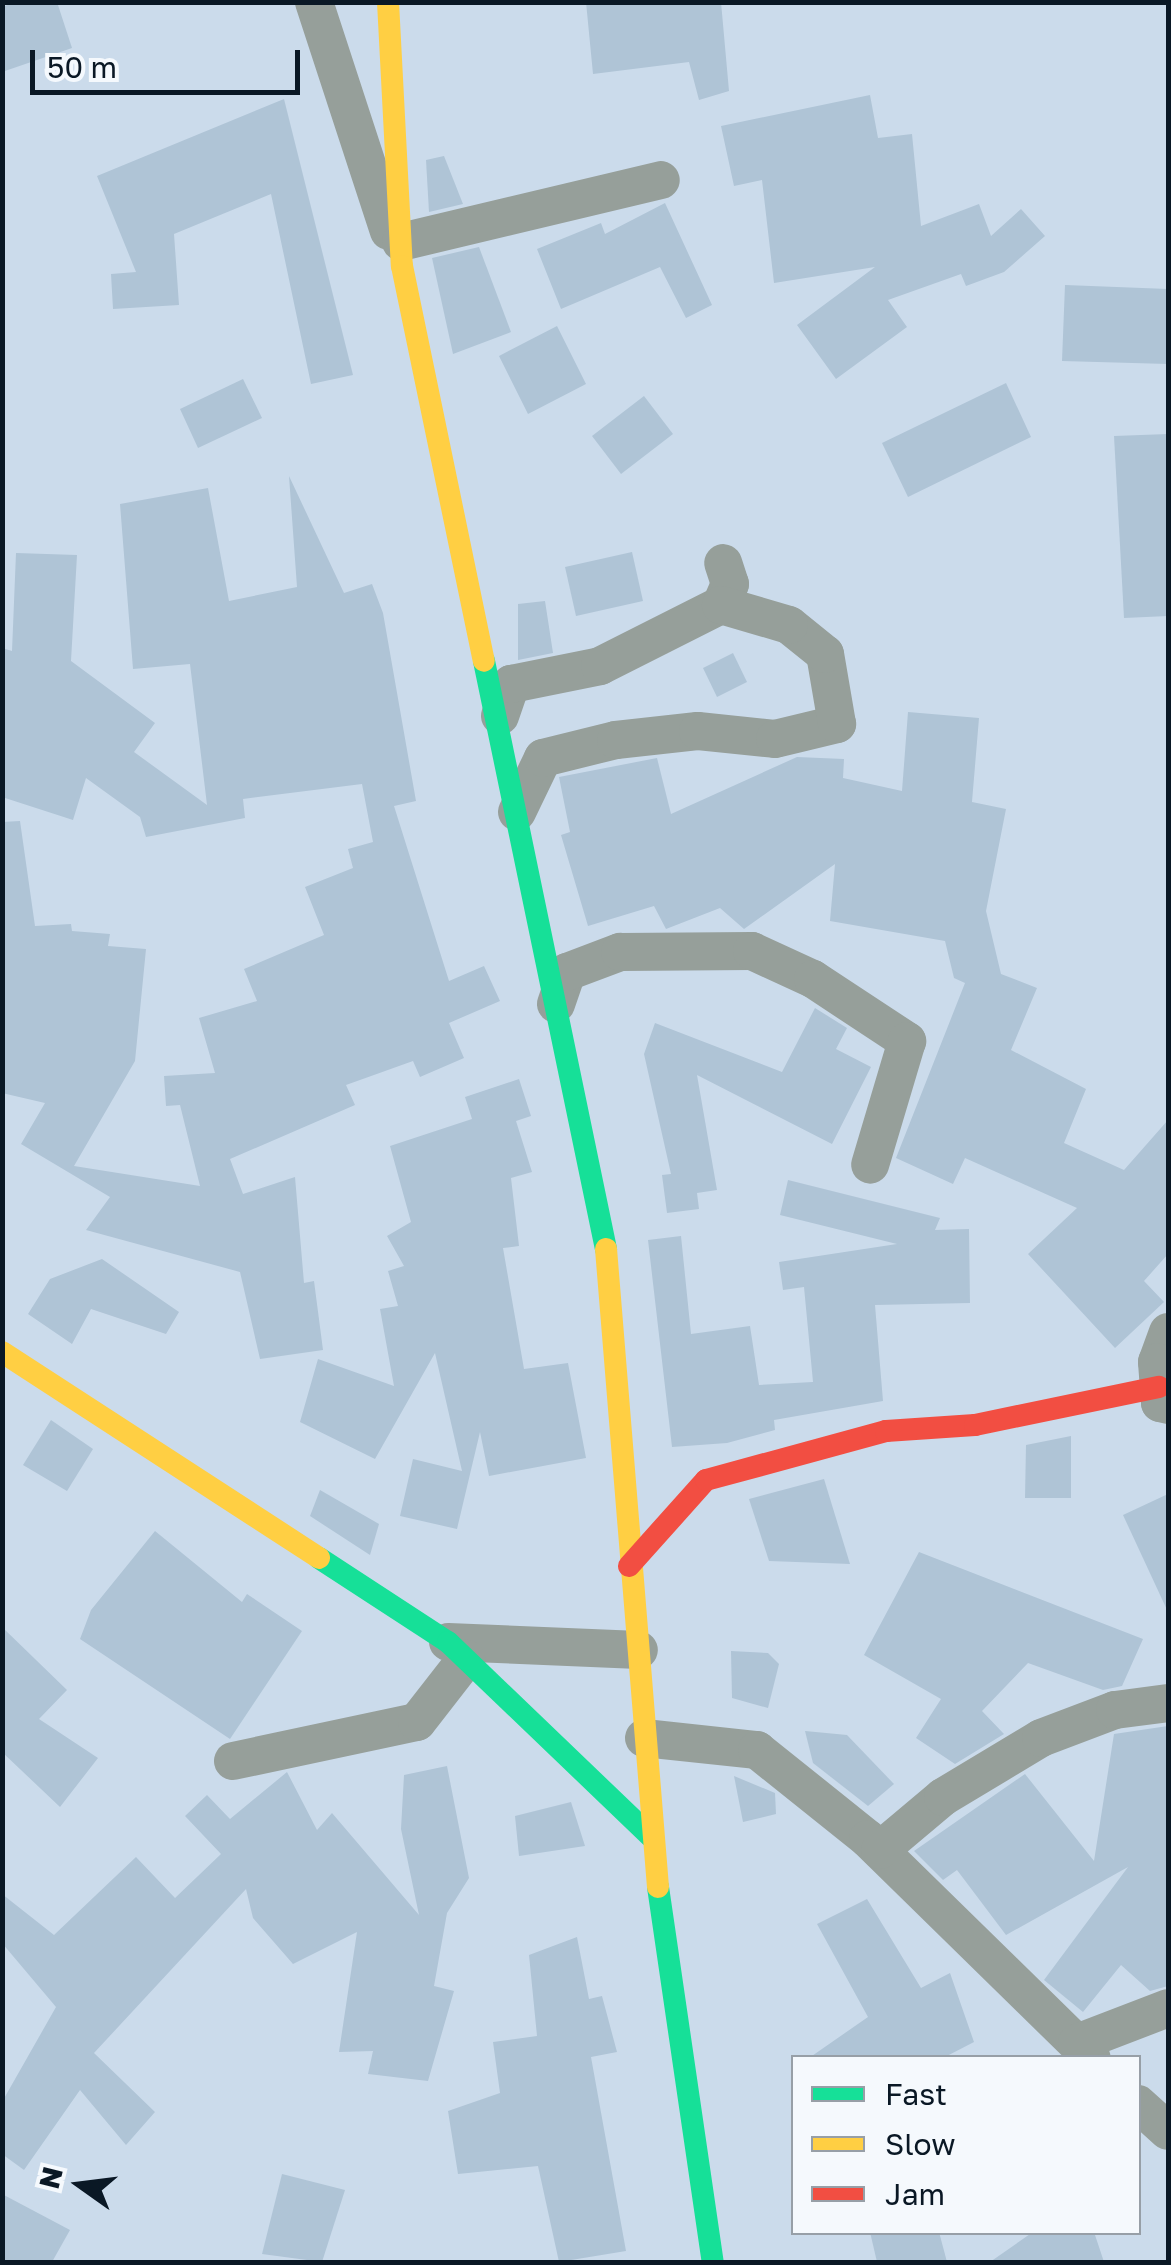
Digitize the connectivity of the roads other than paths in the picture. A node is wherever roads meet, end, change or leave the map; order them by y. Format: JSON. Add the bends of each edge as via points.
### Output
{"nodes":[{"id":1,"x":314,"y":2,"type":"edge"},
{"id":2,"x":388,"y":2,"type":"edge"},
{"id":3,"x":661,"y":180,"type":"dead end"},
{"id":4,"x":402,"y":254,"type":"junction"},
{"id":5,"x":723,"y":563,"type":"dead end"},
{"id":6,"x":721,"y":606,"type":"junction"},
{"id":7,"x":500,"y":716,"type":"junction"},
{"id":8,"x":516,"y":812,"type":"junction"},
{"id":9,"x":556,"y":1004,"type":"junction"},
{"id":10,"x":870,"y":1165,"type":"dead end"},
{"id":11,"x":1168,"y":1332,"type":"edge"},
{"id":12,"x":2,"y":1352,"type":"edge"},
{"id":13,"x":1164,"y":1396,"type":"edge"},
{"id":14,"x":628,"y":1566,"type":"junction"},
{"id":15,"x":639,"y":1650,"type":"junction"},
{"id":16,"x":457,"y":1651,"type":"junction"},
{"id":17,"x":1168,"y":1704,"type":"edge"},
{"id":18,"x":644,"y":1738,"type":"junction"},
{"id":19,"x":233,"y":1761,"type":"dead end"},
{"id":20,"x":651,"y":1838,"type":"junction"},
{"id":21,"x":880,"y":1850,"type":"junction"},
{"id":22,"x":1168,"y":2008,"type":"edge"},
{"id":23,"x":1084,"y":2050,"type":"edge"},
{"id":24,"x":1141,"y":2107,"type":"edge"},
{"id":25,"x":1168,"y":2131,"type":"edge"},
{"id":26,"x":713,"y":2262,"type":"edge"}],
"edges":[{"from":1,"to":4,"type":"street"},
{"from":2,"to":4,"type":"main road"},
{"from":3,"to":4,"type":"street"},
{"from":4,"to":7,"type":"main road"},
{"from":5,"to":6,"type":"street","via":[[730,584]]},
{"from":6,"to":7,"type":"street","via":[[600,666],[511,684]]},
{"from":6,"to":8,"type":"street","via":[[789,626],[825,654],[837,724],[775,739],[698,730],[543,758]]},
{"from":7,"to":8,"type":"main road"},
{"from":8,"to":9,"type":"main road"},
{"from":9,"to":10,"type":"street","via":[[567,972],[620,952],[752,951],[812,979],[907,1041]]},
{"from":9,"to":14,"type":"main road","via":[[610,1268]]},
{"from":11,"to":13,"type":"street"},
{"from":12,"to":16,"type":"main road"},
{"from":13,"to":14,"type":"main road","via":[[975,1425],[886,1431],[706,1480]]},
{"from":14,"to":15,"type":"main road"},
{"from":15,"to":16,"type":"street"},
{"from":15,"to":18,"type":"main road"},
{"from":16,"to":19,"type":"street","via":[[416,1722]]},
{"from":16,"to":20,"type":"main road"},
{"from":17,"to":21,"type":"street","via":[[1115,1710],[1041,1738],[943,1797]]},
{"from":18,"to":20,"type":"main road"},
{"from":18,"to":21,"type":"street","via":[[757,1750]]},
{"from":20,"to":26,"type":"main road"},
{"from":21,"to":23,"type":"street"},
{"from":22,"to":23,"type":"street"},
{"from":24,"to":25,"type":"street"}]}
